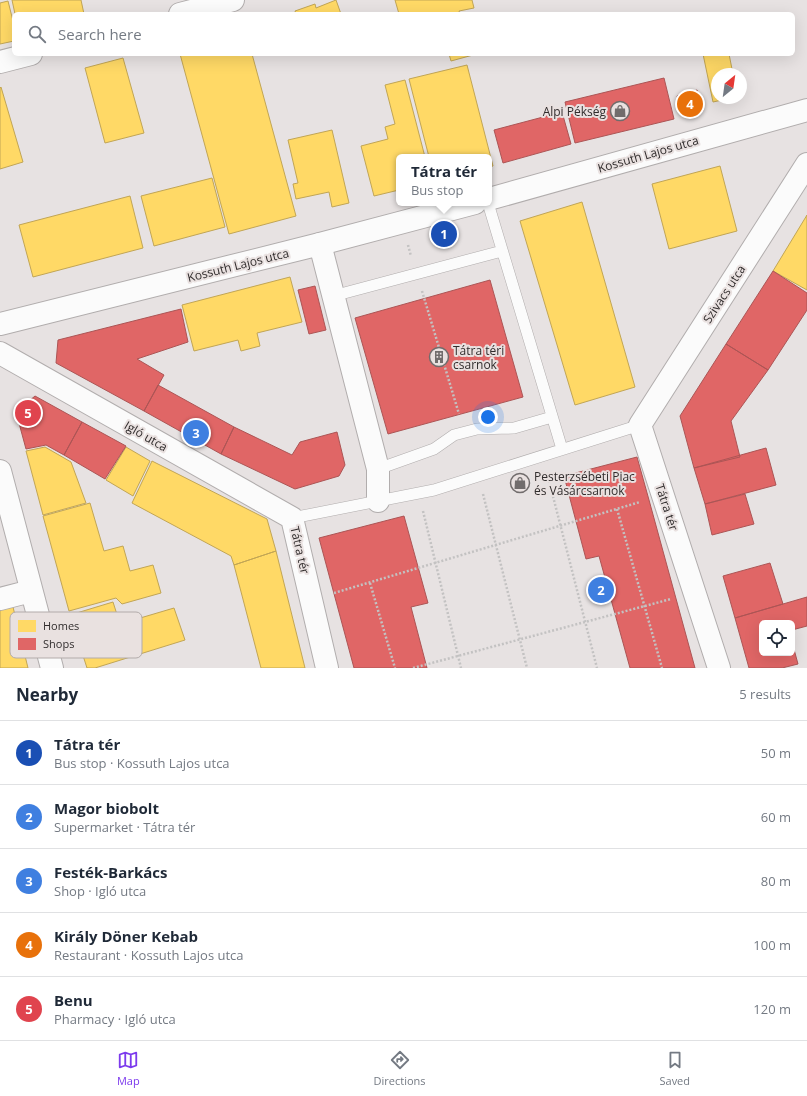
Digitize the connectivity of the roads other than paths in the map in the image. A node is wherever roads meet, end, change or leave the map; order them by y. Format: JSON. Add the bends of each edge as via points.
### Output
{"nodes":[{"id":1,"x":233,"y":0,"type":"edge"},
{"id":2,"x":188,"y":12,"type":"edge"},
{"id":3,"x":23,"y":56,"type":"edge"},
{"id":4,"x":0,"y":62,"type":"edge"},
{"id":5,"x":807,"y":110,"type":"edge"},
{"id":6,"x":807,"y":164,"type":"edge"},
{"id":7,"x":492,"y":198,"type":"edge"},
{"id":8,"x":464,"y":206,"type":"edge"},
{"id":9,"x":489,"y":206,"type":"edge"},
{"id":10,"x":320,"y":244,"type":"junction"},
{"id":11,"x":502,"y":251,"type":"junction"},
{"id":12,"x":333,"y":296,"type":"junction"},
{"id":13,"x":0,"y":324,"type":"edge"},
{"id":14,"x":0,"y":353,"type":"edge"},
{"id":15,"x":552,"y":417,"type":"junction"},
{"id":16,"x":640,"y":425,"type":"junction"},
{"id":17,"x":562,"y":449,"type":"junction"},
{"id":18,"x":378,"y":469,"type":"junction"},
{"id":19,"x":0,"y":470,"type":"edge"},
{"id":20,"x":378,"y":502,"type":"junction"},
{"id":21,"x":292,"y":518,"type":"junction"},
{"id":22,"x":31,"y":591,"type":"junction"},
{"id":23,"x":0,"y":599,"type":"edge"},
{"id":24,"x":37,"y":612,"type":"edge"},
{"id":25,"x":49,"y":658,"type":"edge"},
{"id":26,"x":52,"y":668,"type":"edge"},
{"id":27,"x":327,"y":668,"type":"edge"},
{"id":28,"x":719,"y":668,"type":"edge"}],
"edges":[{"from":1,"to":2,"type":"street"},
{"from":3,"to":4,"type":"street"},
{"from":5,"to":7,"type":"street","name":"Kossuth Lajos utca"},
{"from":6,"to":16,"type":"street","name":"Szivacs utca"},
{"from":8,"to":10,"type":"street","name":"Kossuth Lajos utca"},
{"from":9,"to":11,"type":"lane"},
{"from":10,"to":12,"type":"street"},
{"from":10,"to":13,"type":"street","name":"Kossuth Lajos utca"},
{"from":11,"to":12,"type":"lane"},
{"from":11,"to":15,"type":"lane"},
{"from":12,"to":18,"type":"street"},
{"from":14,"to":21,"type":"street","name":"Igló utca"},
{"from":15,"to":17,"type":"lane"},
{"from":15,"to":18,"type":"lane","via":[[514,428],[477,429],[454,435],[434,449]]},
{"from":16,"to":17,"type":"lane"},
{"from":16,"to":28,"type":"street","name":"Tátra tér"},
{"from":17,"to":20,"type":"lane","name":"Tátra tér","via":[[434,490]]},
{"from":18,"to":20,"type":"street"},
{"from":19,"to":22,"type":"street"},
{"from":20,"to":21,"type":"lane","name":"Tátra tér"},
{"from":21,"to":27,"type":"street","name":"Tátra tér"},
{"from":22,"to":23,"type":"street"},
{"from":22,"to":24,"type":"street"},
{"from":25,"to":26,"type":"street"}]}
